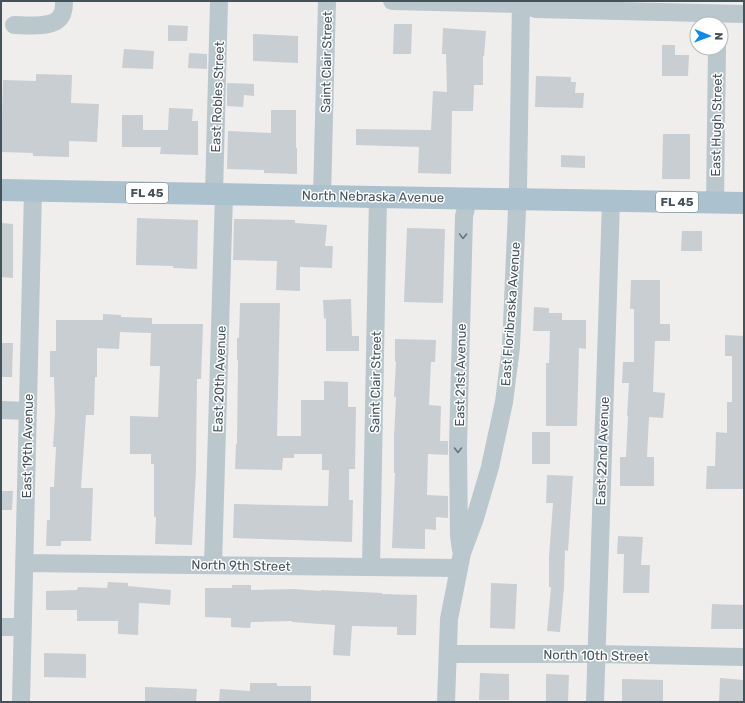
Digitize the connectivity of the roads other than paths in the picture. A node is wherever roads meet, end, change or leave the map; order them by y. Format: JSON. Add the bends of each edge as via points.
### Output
{"nodes":[{"id":1,"x":64,"y":1,"type":"edge"},
{"id":2,"x":219,"y":1,"type":"edge"},
{"id":3,"x":327,"y":1,"type":"edge"},
{"id":4,"x":392,"y":1,"type":"edge"},
{"id":5,"x":521,"y":3,"type":"edge"},
{"id":6,"x":718,"y":13,"type":"edge"},
{"id":7,"x":744,"y":14,"type":"edge"},
{"id":8,"x":14,"y":25,"type":"dead end"},
{"id":9,"x":717,"y":56,"type":"edge"},
{"id":10,"x":1,"y":190,"type":"edge"},
{"id":11,"x":33,"y":191,"type":"junction"},
{"id":12,"x":219,"y":194,"type":"junction"},
{"id":13,"x":322,"y":196,"type":"junction"},
{"id":14,"x":378,"y":197,"type":"junction"},
{"id":15,"x":468,"y":197,"type":"junction"},
{"id":16,"x":517,"y":199,"type":"junction"},
{"id":17,"x":611,"y":201,"type":"junction"},
{"id":18,"x":715,"y":203,"type":"junction"},
{"id":19,"x":744,"y":203,"type":"edge"},
{"id":20,"x":1,"y":410,"type":"edge"},
{"id":21,"x":28,"y":411,"type":"junction"},
{"id":22,"x":460,"y":560,"type":"junction"},
{"id":23,"x":24,"y":564,"type":"junction"},
{"id":24,"x":213,"y":565,"type":"junction"},
{"id":25,"x":371,"y":567,"type":"junction"},
{"id":26,"x":1,"y":627,"type":"edge"},
{"id":27,"x":23,"y":627,"type":"junction"},
{"id":28,"x":448,"y":654,"type":"junction"},
{"id":29,"x":596,"y":654,"type":"junction"},
{"id":30,"x":744,"y":657,"type":"edge"},
{"id":31,"x":21,"y":702,"type":"edge"},
{"id":32,"x":446,"y":702,"type":"edge"},
{"id":33,"x":595,"y":702,"type":"edge"}],
"edges":[{"from":1,"to":8,"type":"street","via":[[62,15],[53,23]]},
{"from":2,"to":12,"type":"street","name":"East Robles Street"},
{"from":3,"to":13,"type":"street","name":"Saint Clair Street"},
{"from":4,"to":5,"type":"street"},
{"from":5,"to":6,"type":"street","via":[[536,9]]},
{"from":5,"to":16,"type":"street","name":"East Floribraska Avenue"},
{"from":6,"to":7,"type":"street"},
{"from":9,"to":18,"type":"street","name":"East Hugh Street"},
{"from":10,"to":11,"type":"main road","name":"North Nebraska Avenue","number":"FL 45"},
{"from":11,"to":12,"type":"main road","name":"North Nebraska Avenue","number":"FL 45"},
{"from":11,"to":21,"type":"street","name":"East 19th Avenue"},
{"from":12,"to":13,"type":"main road","name":"North Nebraska Avenue","number":"FL 45"},
{"from":12,"to":24,"type":"street","name":"East 20th Avenue"},
{"from":13,"to":14,"type":"main road","name":"North Nebraska Avenue","number":"FL 45"},
{"from":14,"to":15,"type":"main road","name":"North Nebraska Avenue","number":"FL 45"},
{"from":14,"to":25,"type":"street","name":"Saint Clair Street"},
{"from":15,"to":16,"type":"main road","name":"North Nebraska Avenue","number":"FL 45"},
{"from":15,"to":22,"type":"street","name":"East 21st Avenue","one_way":true,"via":[[464,216],[458,446]]},
{"from":16,"to":17,"type":"main road","name":"North Nebraska Avenue","number":"FL 45"},
{"from":16,"to":22,"type":"street","name":"East Floribraska Avenue","via":[[511,347],[504,402],[490,467]]},
{"from":17,"to":18,"type":"main road","name":"North Nebraska Avenue","number":"FL 45"},
{"from":17,"to":29,"type":"street","name":"East 22nd Avenue"},
{"from":18,"to":19,"type":"main road","name":"North Nebraska Avenue","number":"FL 45"},
{"from":20,"to":21,"type":"street"},
{"from":21,"to":23,"type":"street","name":"East 19th Avenue"},
{"from":22,"to":25,"type":"street","name":"North 9th Street"},
{"from":22,"to":28,"type":"street","name":"East Floribraska Avenue","via":[[449,619]]},
{"from":23,"to":24,"type":"street","name":"North 9th Street"},
{"from":23,"to":27,"type":"street","name":"East 19th Avenue"},
{"from":24,"to":25,"type":"street","name":"North 9th Street"},
{"from":26,"to":27,"type":"street"},
{"from":27,"to":31,"type":"street","name":"East 19th Avenue"},
{"from":28,"to":29,"type":"street","name":"North 10th Street"},
{"from":28,"to":32,"type":"street"},
{"from":29,"to":30,"type":"street","name":"North 10th Street"},
{"from":29,"to":33,"type":"street","name":"East 22nd Avenue"}]}
